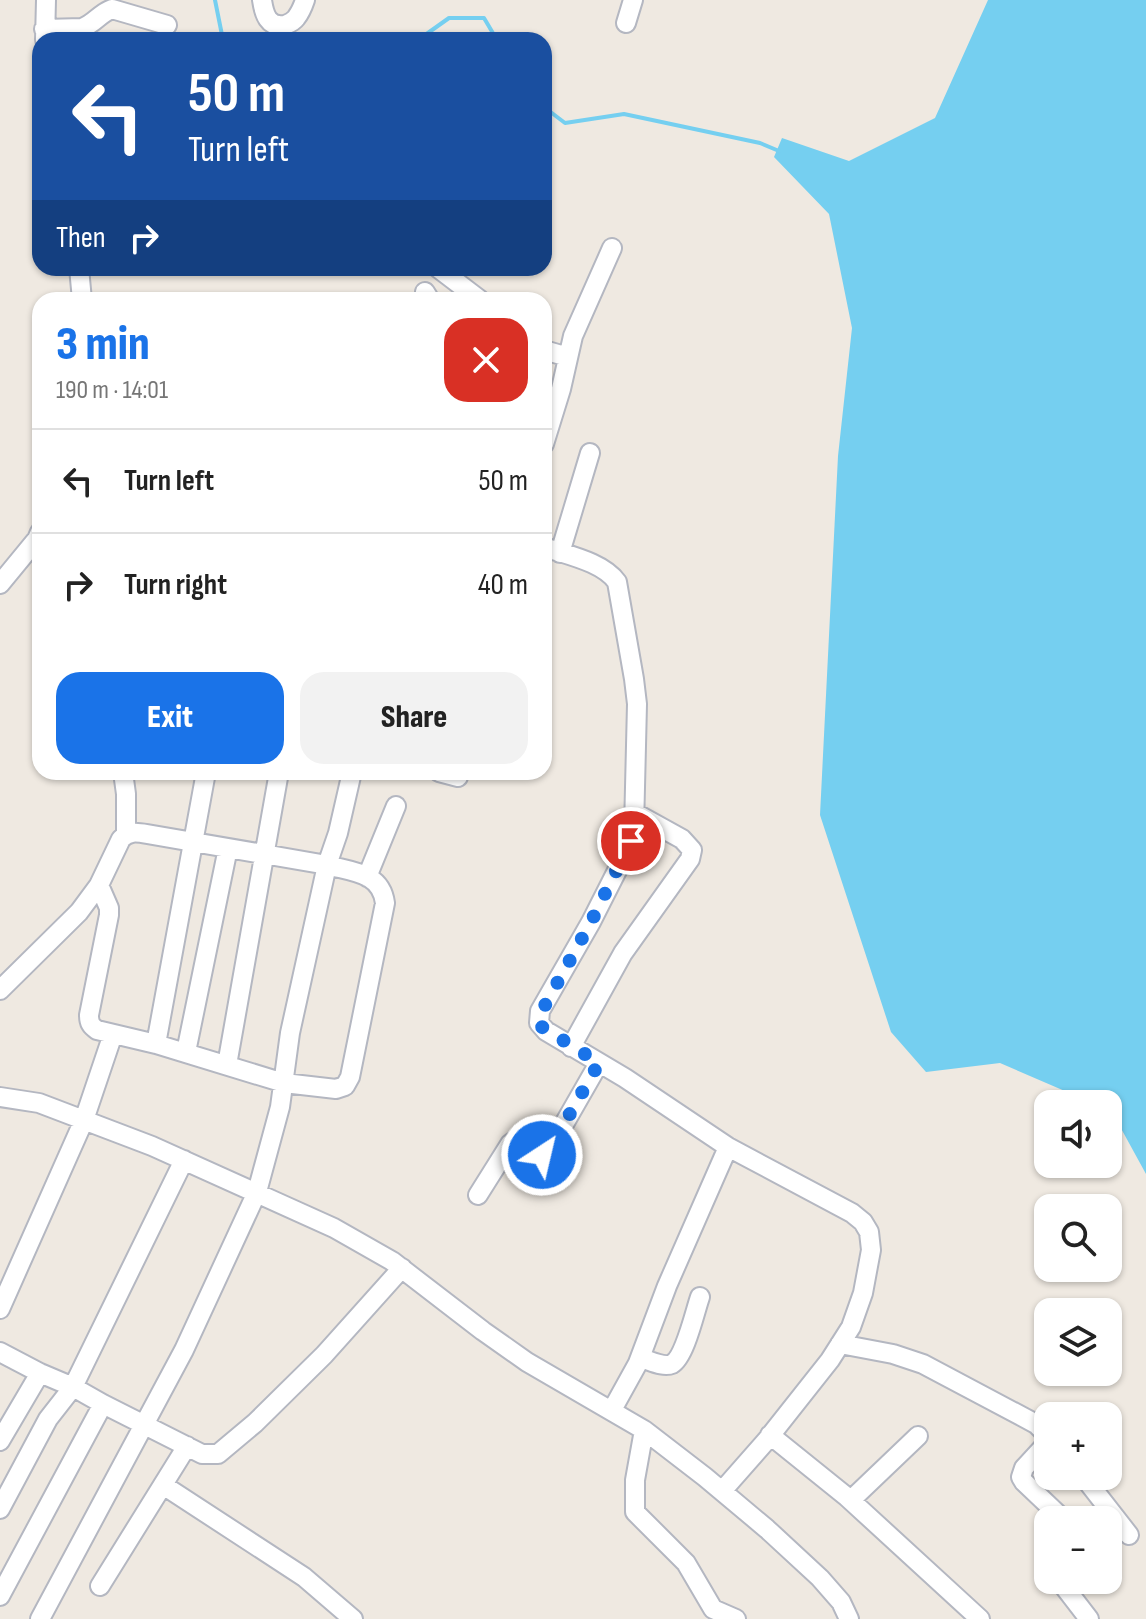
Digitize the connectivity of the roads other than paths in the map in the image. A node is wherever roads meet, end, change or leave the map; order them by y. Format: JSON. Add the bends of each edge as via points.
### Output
{"nodes":[{"id":1,"x":46,"y":0,"type":"edge"},
{"id":2,"x":262,"y":0,"type":"edge"},
{"id":3,"x":305,"y":0,"type":"edge"},
{"id":4,"x":633,"y":0,"type":"edge"},
{"id":5,"x":626,"y":23,"type":"dead end"},
{"id":6,"x":167,"y":25,"type":"dead end"},
{"id":7,"x":44,"y":32,"type":"edge"},
{"id":8,"x":57,"y":32,"type":"edge"},
{"id":9,"x":612,"y":248,"type":"dead end"},
{"id":10,"x":448,"y":276,"type":"edge"},
{"id":11,"x":470,"y":292,"type":"edge"},
{"id":12,"x":552,"y":352,"type":"edge"},
{"id":13,"x":568,"y":357,"type":"junction"},
{"id":14,"x":552,"y":402,"type":"edge"},
{"id":15,"x":590,"y":453,"type":"dead end"},
{"id":16,"x":32,"y":546,"type":"edge"},
{"id":17,"x":552,"y":550,"type":"edge"},
{"id":18,"x":0,"y":584,"type":"edge"},
{"id":19,"x":124,"y":780,"type":"edge"},
{"id":20,"x":205,"y":780,"type":"edge"},
{"id":21,"x":277,"y":780,"type":"edge"},
{"id":22,"x":350,"y":780,"type":"edge"},
{"id":23,"x":396,"y":806,"type":"dead end"},
{"id":24,"x":635,"y":813,"type":"junction"},
{"id":25,"x":126,"y":834,"type":"junction"},
{"id":26,"x":193,"y":842,"type":"junction"},
{"id":27,"x":228,"y":848,"type":"junction"},
{"id":28,"x":263,"y":855,"type":"junction"},
{"id":29,"x":327,"y":865,"type":"junction"},
{"id":30,"x":367,"y":877,"type":"junction"},
{"id":31,"x":99,"y":885,"type":"junction"},
{"id":32,"x":0,"y":990,"type":"edge"},
{"id":33,"x":113,"y":1034,"type":"junction"},
{"id":34,"x":156,"y":1044,"type":"junction"},
{"id":35,"x":571,"y":1047,"type":"junction"},
{"id":36,"x":186,"y":1052,"type":"junction"},
{"id":37,"x":599,"y":1063,"type":"junction"},
{"id":38,"x":227,"y":1065,"type":"junction"},
{"id":39,"x":284,"y":1083,"type":"junction"},
{"id":40,"x":0,"y":1097,"type":"edge"},
{"id":41,"x":84,"y":1120,"type":"junction"},
{"id":42,"x":728,"y":1147,"type":"junction"},
{"id":43,"x":184,"y":1160,"type":"junction"},
{"id":44,"x":257,"y":1192,"type":"junction"},
{"id":45,"x":478,"y":1195,"type":"dead end"},
{"id":46,"x":402,"y":1268,"type":"junction"},
{"id":47,"x":700,"y":1297,"type":"dead end"},
{"id":48,"x":0,"y":1309,"type":"edge"},
{"id":49,"x":840,"y":1344,"type":"junction"},
{"id":50,"x":0,"y":1352,"type":"edge"},
{"id":51,"x":640,"y":1358,"type":"junction"},
{"id":52,"x":40,"y":1373,"type":"junction"},
{"id":53,"x":73,"y":1387,"type":"junction"},
{"id":54,"x":103,"y":1404,"type":"junction"},
{"id":55,"x":612,"y":1410,"type":"junction"},
{"id":56,"x":1034,"y":1423,"type":"edge"},
{"id":57,"x":144,"y":1425,"type":"junction"},
{"id":58,"x":644,"y":1430,"type":"junction"},
{"id":59,"x":770,"y":1435,"type":"junction"},
{"id":60,"x":918,"y":1436,"type":"dead end"},
{"id":61,"x":0,"y":1441,"type":"edge"},
{"id":62,"x":187,"y":1446,"type":"junction"},
{"id":63,"x":1034,"y":1457,"type":"edge"},
{"id":64,"x":163,"y":1485,"type":"junction"},
{"id":65,"x":1094,"y":1490,"type":"edge"},
{"id":66,"x":722,"y":1491,"type":"junction"},
{"id":67,"x":851,"y":1500,"type":"junction"},
{"id":68,"x":1049,"y":1506,"type":"edge"},
{"id":69,"x":0,"y":1509,"type":"edge"},
{"id":70,"x":1129,"y":1535,"type":"dead end"},
{"id":71,"x":100,"y":1586,"type":"dead end"},
{"id":72,"x":1070,"y":1594,"type":"edge"},
{"id":73,"x":0,"y":1596,"type":"edge"},
{"id":74,"x":40,"y":1619,"type":"edge"},
{"id":75,"x":353,"y":1619,"type":"edge"},
{"id":76,"x":736,"y":1619,"type":"edge"},
{"id":77,"x":849,"y":1619,"type":"edge"},
{"id":78,"x":980,"y":1619,"type":"edge"},
{"id":79,"x":1089,"y":1619,"type":"edge"}],
"edges":[{"from":1,"to":7,"type":"street"},
{"from":2,"to":3,"type":"street","via":[[266,18],[278,25],[295,20]]},
{"from":4,"to":5,"type":"street"},
{"from":6,"to":8,"type":"street","via":[[112,9],[87,26]]},
{"from":9,"to":13,"type":"street"},
{"from":10,"to":11,"type":"street"},
{"from":12,"to":13,"type":"street"},
{"from":13,"to":14,"type":"street"},
{"from":15,"to":17,"type":"street"},
{"from":16,"to":18,"type":"street"},
{"from":17,"to":24,"type":"street","via":[[602,568],[617,582],[637,704]]},
{"from":19,"to":25,"type":"street"},
{"from":20,"to":26,"type":"street"},
{"from":21,"to":28,"type":"street"},
{"from":22,"to":29,"type":"street"},
{"from":23,"to":30,"type":"street"},
{"from":24,"to":35,"type":"street","via":[[627,851],[538,1018],[542,1027]]},
{"from":24,"to":35,"type":"street","via":[[682,839],[692,850],[690,859],[623,953]]},
{"from":25,"to":26,"type":"street"},
{"from":25,"to":31,"type":"street"},
{"from":26,"to":27,"type":"street"},
{"from":26,"to":34,"type":"street"},
{"from":27,"to":28,"type":"street"},
{"from":27,"to":36,"type":"street"},
{"from":28,"to":29,"type":"street"},
{"from":28,"to":38,"type":"street"},
{"from":29,"to":30,"type":"street"},
{"from":29,"to":39,"type":"street"},
{"from":30,"to":39,"type":"street","via":[[380,885],[385,903],[350,1077],[336,1089]]},
{"from":31,"to":32,"type":"street"},
{"from":31,"to":33,"type":"street","via":[[109,915],[89,1020],[97,1030]]},
{"from":33,"to":34,"type":"street"},
{"from":33,"to":41,"type":"street"},
{"from":34,"to":36,"type":"street"},
{"from":35,"to":37,"type":"street"},
{"from":36,"to":38,"type":"street"},
{"from":37,"to":42,"type":"street"},
{"from":37,"to":45,"type":"street","via":[[548,1152],[539,1154],[514,1141]]},
{"from":38,"to":39,"type":"street"},
{"from":39,"to":44,"type":"street"},
{"from":40,"to":41,"type":"street","via":[[39,1103]]},
{"from":41,"to":43,"type":"street"},
{"from":41,"to":48,"type":"street"},
{"from":42,"to":49,"type":"street","via":[[852,1213],[869,1232],[863,1293]]},
{"from":42,"to":51,"type":"street"},
{"from":43,"to":44,"type":"street"},
{"from":43,"to":53,"type":"street"},
{"from":44,"to":46,"type":"street"},
{"from":44,"to":57,"type":"street"},
{"from":46,"to":55,"type":"street","via":[[527,1362]]},
{"from":46,"to":62,"type":"street","via":[[324,1355],[226,1449],[211,1455]]},
{"from":47,"to":51,"type":"street","via":[[677,1359],[667,1365]]},
{"from":49,"to":56,"type":"street","via":[[923,1364]]},
{"from":49,"to":59,"type":"street"},
{"from":50,"to":52,"type":"street"},
{"from":51,"to":55,"type":"street"},
{"from":52,"to":53,"type":"street"},
{"from":52,"to":61,"type":"street"},
{"from":53,"to":54,"type":"street"},
{"from":53,"to":69,"type":"street","via":[[48,1419]]},
{"from":54,"to":57,"type":"street"},
{"from":54,"to":73,"type":"street"},
{"from":55,"to":58,"type":"street"},
{"from":57,"to":62,"type":"street"},
{"from":57,"to":74,"type":"street"},
{"from":58,"to":66,"type":"street"},
{"from":58,"to":76,"type":"street","via":[[635,1512],[686,1563],[713,1609]]},
{"from":59,"to":66,"type":"street"},
{"from":59,"to":67,"type":"street"},
{"from":60,"to":67,"type":"street"},
{"from":62,"to":64,"type":"street"},
{"from":63,"to":68,"type":"street","via":[[1021,1477]]},
{"from":64,"to":71,"type":"street"},
{"from":64,"to":75,"type":"street","via":[[304,1577]]},
{"from":65,"to":70,"type":"street"},
{"from":66,"to":77,"type":"street","via":[[820,1578]]},
{"from":67,"to":78,"type":"street"},
{"from":72,"to":79,"type":"street"}]}
